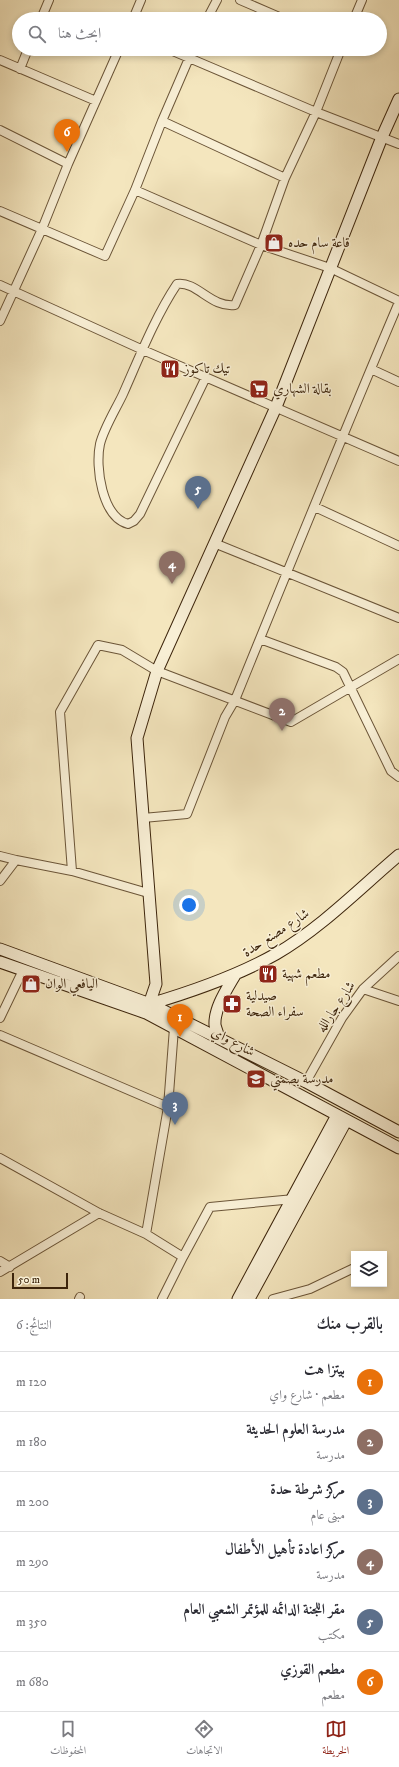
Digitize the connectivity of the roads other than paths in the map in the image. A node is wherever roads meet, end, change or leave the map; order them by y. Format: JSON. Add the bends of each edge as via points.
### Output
{"nodes":[{"id":1,"x":49,"y":0,"type":"edge"},
{"id":2,"x":141,"y":0,"type":"edge"},
{"id":3,"x":217,"y":0,"type":"edge"},
{"id":4,"x":240,"y":0,"type":"edge"},
{"id":5,"x":362,"y":0,"type":"edge"},
{"id":6,"x":44,"y":12,"type":"edge"},
{"id":7,"x":135,"y":12,"type":"edge"},
{"id":8,"x":211,"y":12,"type":"edge"},
{"id":9,"x":268,"y":12,"type":"edge"},
{"id":10,"x":357,"y":12,"type":"edge"},
{"id":11,"x":25,"y":56,"type":"edge"},
{"id":12,"x":116,"y":56,"type":"edge"},
{"id":13,"x":184,"y":56,"type":"edge"},
{"id":14,"x":338,"y":56,"type":"edge"},
{"id":15,"x":188,"y":58,"type":"junction"},
{"id":16,"x":0,"y":60,"type":"edge"},
{"id":17,"x":20,"y":68,"type":"junction"},
{"id":18,"x":399,"y":99,"type":"edge"},
{"id":19,"x":96,"y":101,"type":"junction"},
{"id":20,"x":316,"y":112,"type":"junction"},
{"id":21,"x":162,"y":121,"type":"junction"},
{"id":22,"x":0,"y":130,"type":"edge"},
{"id":23,"x":382,"y":137,"type":"junction"},
{"id":24,"x":399,"y":144,"type":"edge"},
{"id":25,"x":68,"y":164,"type":"junction"},
{"id":26,"x":285,"y":178,"type":"junction"},
{"id":27,"x":135,"y":190,"type":"junction"},
{"id":28,"x":0,"y":211,"type":"edge"},
{"id":29,"x":42,"y":229,"type":"junction"},
{"id":30,"x":261,"y":245,"type":"junction"},
{"id":31,"x":330,"y":268,"type":"junction"},
{"id":32,"x":0,"y":285,"type":"edge"},
{"id":33,"x":13,"y":290,"type":"junction"},
{"id":34,"x":399,"y":302,"type":"edge"},
{"id":35,"x":0,"y":321,"type":"edge"},
{"id":36,"x":143,"y":350,"type":"junction"},
{"id":37,"x":371,"y":369,"type":"junction"},
{"id":38,"x":206,"y":377,"type":"junction"},
{"id":39,"x":399,"y":382,"type":"edge"},
{"id":40,"x":276,"y":407,"type":"junction"},
{"id":41,"x":342,"y":437,"type":"junction"},
{"id":42,"x":399,"y":461,"type":"edge"},
{"id":43,"x":315,"y":508,"type":"junction"},
{"id":44,"x":214,"y":543,"type":"junction"},
{"id":45,"x":399,"y":546,"type":"edge"},
{"id":46,"x":287,"y":573,"type":"junction"},
{"id":47,"x":399,"y":618,"type":"edge"},
{"id":48,"x":260,"y":639,"type":"junction"},
{"id":49,"x":399,"y":659,"type":"edge"},
{"id":50,"x":157,"y":671,"type":"junction"},
{"id":51,"x":351,"y":687,"type":"junction"},
{"id":52,"x":235,"y":700,"type":"junction"},
{"id":53,"x":399,"y":777,"type":"edge"},
{"id":54,"x":144,"y":818,"type":"junction"},
{"id":55,"x":399,"y":855,"type":"edge"},
{"id":56,"x":0,"y":856,"type":"edge"},
{"id":57,"x":16,"y":860,"type":"junction"},
{"id":58,"x":72,"y":871,"type":"junction"},
{"id":59,"x":0,"y":881,"type":"edge"},
{"id":60,"x":148,"y":893,"type":"junction"},
{"id":61,"x":0,"y":949,"type":"edge"},
{"id":62,"x":399,"y":956,"type":"edge"},
{"id":63,"x":0,"y":962,"type":"edge"},
{"id":64,"x":23,"y":970,"type":"junction"},
{"id":65,"x":236,"y":975,"type":"junction"},
{"id":66,"x":363,"y":989,"type":"junction"},
{"id":67,"x":399,"y":1001,"type":"edge"},
{"id":68,"x":148,"y":1008,"type":"junction"},
{"id":69,"x":0,"y":1018,"type":"edge"},
{"id":70,"x":174,"y":1028,"type":"junction"},
{"id":71,"x":0,"y":1035,"type":"edge"},
{"id":72,"x":219,"y":1038,"type":"junction"},
{"id":73,"x":306,"y":1082,"type":"junction"},
{"id":74,"x":168,"y":1107,"type":"junction"},
{"id":75,"x":342,"y":1118,"type":"junction"},
{"id":76,"x":399,"y":1132,"type":"edge"},
{"id":77,"x":399,"y":1148,"type":"edge"},
{"id":78,"x":0,"y":1158,"type":"edge"},
{"id":79,"x":294,"y":1199,"type":"junction"},
{"id":80,"x":99,"y":1213,"type":"junction"},
{"id":81,"x":146,"y":1234,"type":"junction"},
{"id":82,"x":183,"y":1257,"type":"junction"},
{"id":83,"x":0,"y":1261,"type":"edge"},
{"id":84,"x":10,"y":1267,"type":"junction"},
{"id":85,"x":351,"y":1269,"type":"edge"},
{"id":86,"x":0,"y":1272,"type":"edge"},
{"id":87,"x":162,"y":1299,"type":"edge"},
{"id":88,"x":238,"y":1299,"type":"edge"},
{"id":89,"x":249,"y":1299,"type":"edge"},
{"id":90,"x":273,"y":1299,"type":"edge"}],
"edges":[{"from":1,"to":6,"type":"street"},
{"from":2,"to":7,"type":"street"},
{"from":3,"to":8,"type":"street"},
{"from":4,"to":9,"type":"street"},
{"from":5,"to":10,"type":"street"},
{"from":11,"to":17,"type":"street"},
{"from":12,"to":19,"type":"street"},
{"from":13,"to":15,"type":"street"},
{"from":14,"to":20,"type":"street"},
{"from":15,"to":20,"type":"street"},
{"from":15,"to":21,"type":"street"},
{"from":16,"to":17,"type":"street"},
{"from":17,"to":19,"type":"street"},
{"from":18,"to":23,"type":"street"},
{"from":19,"to":25,"type":"street"},
{"from":20,"to":23,"type":"street"},
{"from":20,"to":26,"type":"street"},
{"from":21,"to":26,"type":"street"},
{"from":21,"to":27,"type":"street"},
{"from":22,"to":25,"type":"street"},
{"from":23,"to":24,"type":"street"},
{"from":23,"to":31,"type":"street"},
{"from":25,"to":29,"type":"street"},
{"from":26,"to":30,"type":"street"},
{"from":27,"to":29,"type":"street","via":[[105,256]]},
{"from":27,"to":30,"type":"street"},
{"from":28,"to":29,"type":"street"},
{"from":29,"to":33,"type":"street"},
{"from":30,"to":31,"type":"street"},
{"from":30,"to":36,"type":"street","via":[[235,305],[221,305],[184,283],[176,284]]},
{"from":31,"to":34,"type":"street"},
{"from":31,"to":40,"type":"street"},
{"from":32,"to":33,"type":"street"},
{"from":33,"to":35,"type":"street"},
{"from":33,"to":36,"type":"street"},
{"from":34,"to":37,"type":"street"},
{"from":36,"to":38,"type":"street"},
{"from":36,"to":38,"type":"street","via":[[100,442],[99,478],[111,510],[120,522],[128,524],[140,514]]},
{"from":37,"to":39,"type":"street"},
{"from":37,"to":41,"type":"street"},
{"from":38,"to":40,"type":"street"},
{"from":40,"to":41,"type":"street"},
{"from":40,"to":44,"type":"street"},
{"from":41,"to":42,"type":"street"},
{"from":41,"to":43,"type":"street"},
{"from":43,"to":45,"type":"street"},
{"from":43,"to":46,"type":"street"},
{"from":44,"to":46,"type":"street"},
{"from":44,"to":50,"type":"street"},
{"from":46,"to":47,"type":"street"},
{"from":46,"to":48,"type":"street"},
{"from":48,"to":51,"type":"street","via":[[336,667],[344,672]]},
{"from":48,"to":52,"type":"street"},
{"from":49,"to":51,"type":"street"},
{"from":50,"to":52,"type":"street"},
{"from":50,"to":54,"type":"street","via":[[137,738]]},
{"from":50,"to":58,"type":"street","via":[[122,650],[98,645],[60,712]]},
{"from":51,"to":52,"type":"street","via":[[291,722]]},
{"from":51,"to":53,"type":"street","via":[[391,771]]},
{"from":52,"to":54,"type":"street","via":[[225,717],[187,814]]},
{"from":54,"to":60,"type":"street"},
{"from":55,"to":65,"type":"street","name":"شارع مصنع حدة","via":[[319,924],[278,953]]},
{"from":56,"to":57,"type":"street"},
{"from":57,"to":58,"type":"street"},
{"from":57,"to":59,"type":"street"},
{"from":58,"to":60,"type":"street"},
{"from":60,"to":68,"type":"street","via":[[156,984]]},
{"from":61,"to":68,"type":"street","name":"شارع واي"},
{"from":62,"to":66,"type":"street","name":"شارع جارالله"},
{"from":63,"to":64,"type":"street","name":"شارع واي"},
{"from":64,"to":68,"type":"street","name":"شارع واي"},
{"from":64,"to":69,"type":"street"},
{"from":65,"to":68,"type":"street","name":"شارع مصنع حدة"},
{"from":65,"to":72,"type":"street","via":[[225,991],[219,1007],[215,1025]]},
{"from":66,"to":67,"type":"street"},
{"from":66,"to":73,"type":"street","name":"شارع جارالله","via":[[342,1018]]},
{"from":68,"to":70,"type":"street","name":"شارع واي"},
{"from":68,"to":72,"type":"street","name":"شارع واي"},
{"from":70,"to":74,"type":"street"},
{"from":70,"to":75,"type":"street","name":"شارع واي"},
{"from":71,"to":74,"type":"street"},
{"from":72,"to":73,"type":"street","name":"شارع واي"},
{"from":73,"to":76,"type":"street","name":"شارع واي"},
{"from":74,"to":81,"type":"street"},
{"from":75,"to":77,"type":"street","name":"شارع واي"},
{"from":75,"to":79,"type":"street"},
{"from":75,"to":89,"type":"street"},
{"from":78,"to":80,"type":"street"},
{"from":79,"to":82,"type":"street","via":[[210,1207]]},
{"from":79,"to":88,"type":"street"},
{"from":80,"to":81,"type":"street"},
{"from":80,"to":84,"type":"street"},
{"from":81,"to":82,"type":"street"},
{"from":82,"to":87,"type":"street"},
{"from":83,"to":84,"type":"street"},
{"from":84,"to":86,"type":"street"},
{"from":85,"to":90,"type":"street","via":[[310,1288]]}]}
